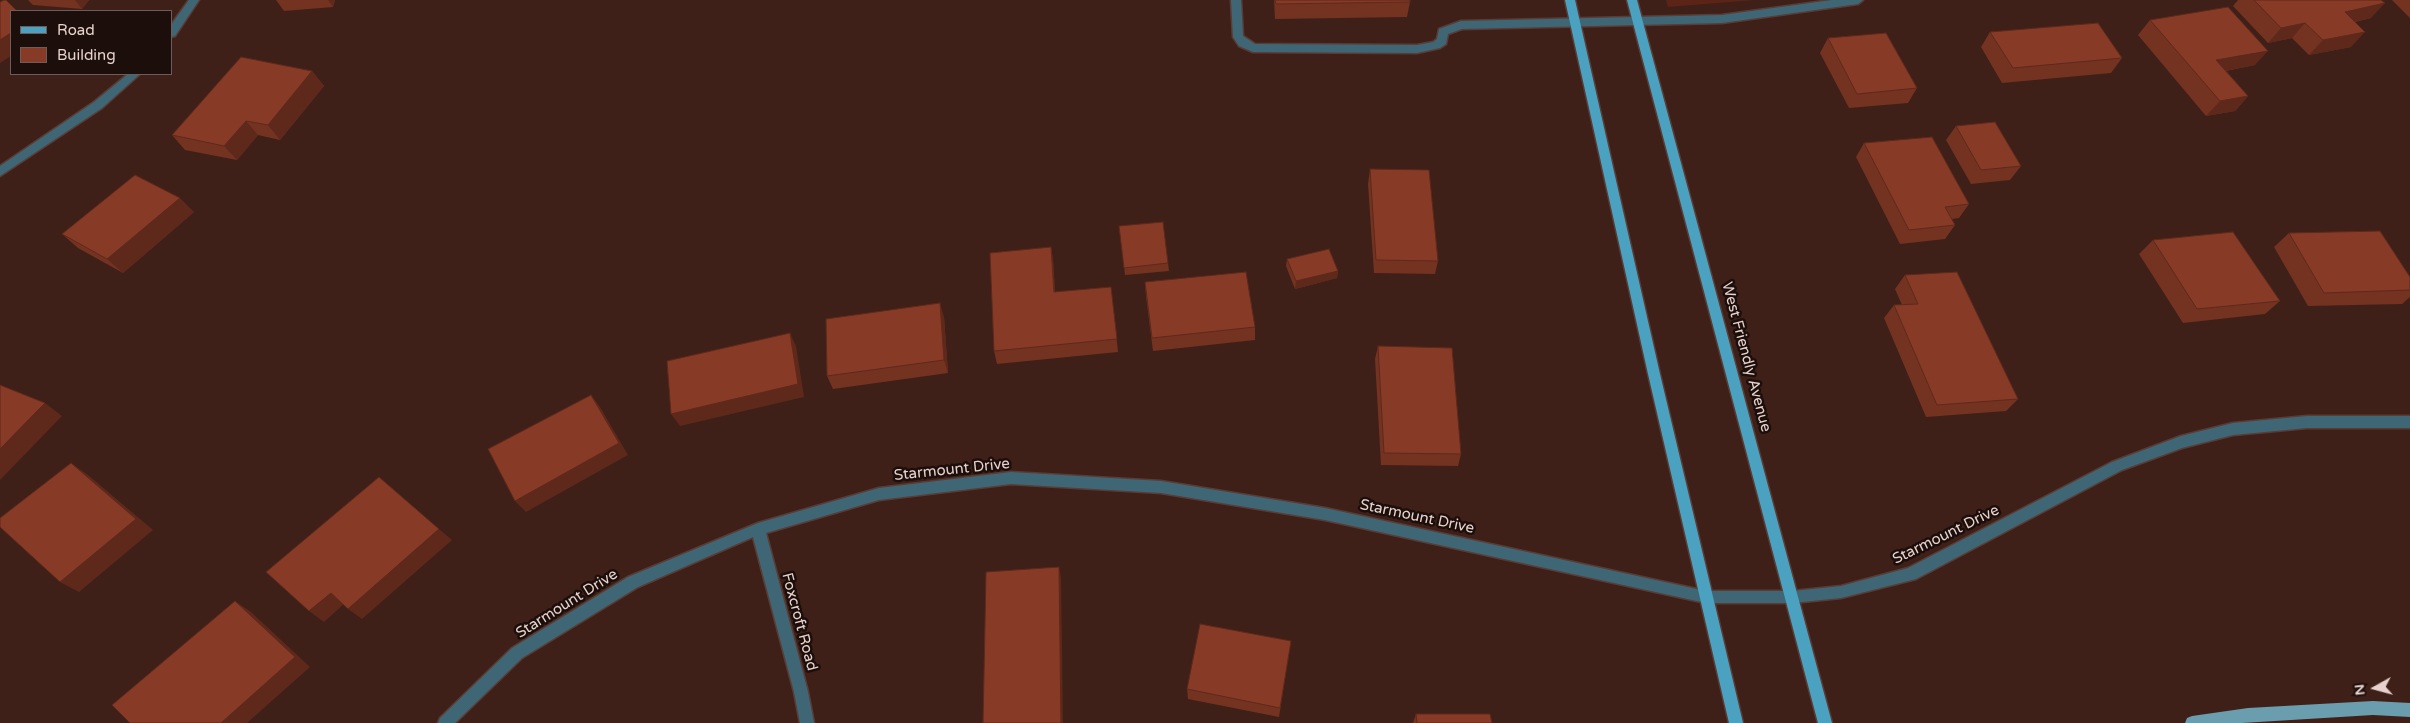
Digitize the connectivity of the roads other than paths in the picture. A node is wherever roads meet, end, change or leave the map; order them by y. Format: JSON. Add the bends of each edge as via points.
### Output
{"nodes":[{"id":1,"x":194,"y":0,"type":"edge"},
{"id":2,"x":1236,"y":0,"type":"edge"},
{"id":3,"x":1570,"y":0,"type":"edge"},
{"id":4,"x":1632,"y":0,"type":"edge"},
{"id":5,"x":1858,"y":0,"type":"edge"},
{"id":6,"x":1637,"y":20,"type":"junction"},
{"id":7,"x":1574,"y":22,"type":"junction"},
{"id":8,"x":172,"y":32,"type":"edge"},
{"id":9,"x":133,"y":75,"type":"edge"},
{"id":10,"x":0,"y":172,"type":"edge"},
{"id":11,"x":2410,"y":422,"type":"edge"},
{"id":12,"x":758,"y":530,"type":"junction"},
{"id":13,"x":1706,"y":597,"type":"junction"},
{"id":14,"x":1793,"y":597,"type":"junction"},
{"id":15,"x":445,"y":723,"type":"edge"},
{"id":16,"x":808,"y":723,"type":"edge"},
{"id":17,"x":1736,"y":723,"type":"edge"},
{"id":18,"x":1825,"y":723,"type":"edge"}],
"edges":[{"from":1,"to":8,"type":"street"},
{"from":2,"to":7,"type":"street","via":[[1238,37],[1253,48],[1429,48],[1442,41],[1443,32],[1461,25]]},
{"from":3,"to":7,"type":"main road"},
{"from":4,"to":6,"type":"main road","name":"West Friendly Avenue"},
{"from":5,"to":6,"type":"street","via":[[1722,19]]},
{"from":6,"to":7,"type":"street"},
{"from":6,"to":14,"type":"main road","name":"West Friendly Avenue"},
{"from":7,"to":13,"type":"main road"},
{"from":9,"to":10,"type":"street","via":[[98,105]]},
{"from":11,"to":14,"type":"street","name":"Starmount Drive","via":[[2307,422],[2233,429],[2181,442],[2117,466],[1911,574],[1842,592]]},
{"from":12,"to":13,"type":"street","name":"Starmount Drive","via":[[879,494],[1012,478],[1161,487],[1326,514]]},
{"from":12,"to":15,"type":"street","name":"Starmount Drive","via":[[633,582],[525,648]]},
{"from":12,"to":16,"type":"street","name":"Foxcroft Road"},
{"from":13,"to":14,"type":"street","name":"Starmount Drive"},
{"from":13,"to":17,"type":"main road"},
{"from":14,"to":18,"type":"main road","name":"West Friendly Avenue"}]}
